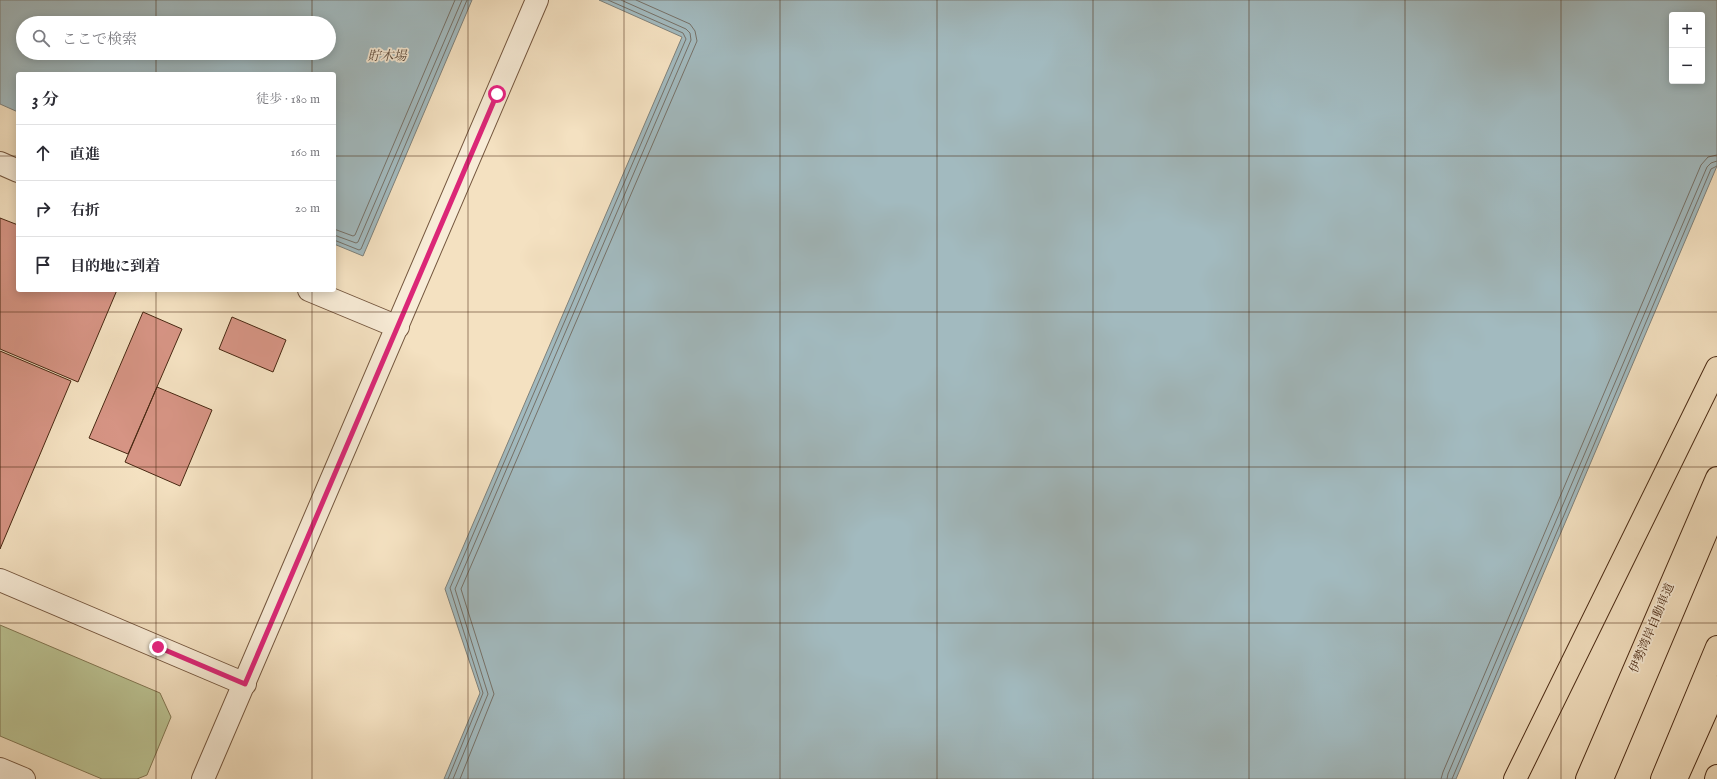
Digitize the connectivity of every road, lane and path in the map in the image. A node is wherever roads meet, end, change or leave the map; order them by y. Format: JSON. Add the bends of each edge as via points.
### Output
{"nodes":[{"id":1,"x":537,"y":0,"type":"edge"},
{"id":2,"x":0,"y":163,"type":"edge"},
{"id":3,"x":16,"y":170,"type":"edge"},
{"id":4,"x":314,"y":292,"type":"edge"},
{"id":5,"x":398,"y":327,"type":"junction"},
{"id":6,"x":1717,"y":368,"type":"edge"},
{"id":7,"x":1717,"y":478,"type":"edge"},
{"id":8,"x":1717,"y":507,"type":"edge"},
{"id":9,"x":0,"y":580,"type":"edge"},
{"id":10,"x":1717,"y":647,"type":"edge"},
{"id":11,"x":245,"y":684,"type":"junction"},
{"id":12,"x":1717,"y":687,"type":"edge"},
{"id":13,"x":0,"y":769,"type":"edge"},
{"id":14,"x":1717,"y":776,"type":"edge"},
{"id":15,"x":24,"y":779,"type":"edge"},
{"id":16,"x":203,"y":779,"type":"edge"},
{"id":17,"x":1514,"y":779,"type":"edge"},
{"id":18,"x":1587,"y":779,"type":"edge"},
{"id":19,"x":1602,"y":779,"type":"edge"},
{"id":20,"x":1662,"y":779,"type":"edge"},
{"id":21,"x":1676,"y":779,"type":"edge"},
{"id":22,"x":1716,"y":779,"type":"edge"}],
"edges":[{"from":1,"to":5,"type":"street"},
{"from":2,"to":3,"type":"street"},
{"from":4,"to":5,"type":"street"},
{"from":5,"to":11,"type":"street"},
{"from":6,"to":17,"type":"main road"},
{"from":7,"to":18,"type":"main road","name":"伊勢湾岸自動車道"},
{"from":8,"to":19,"type":"main road"},
{"from":9,"to":11,"type":"street"},
{"from":10,"to":20,"type":"main road"},
{"from":11,"to":16,"type":"street"},
{"from":12,"to":21,"type":"main road"},
{"from":13,"to":15,"type":"street"},
{"from":14,"to":22,"type":"main road"}]}
